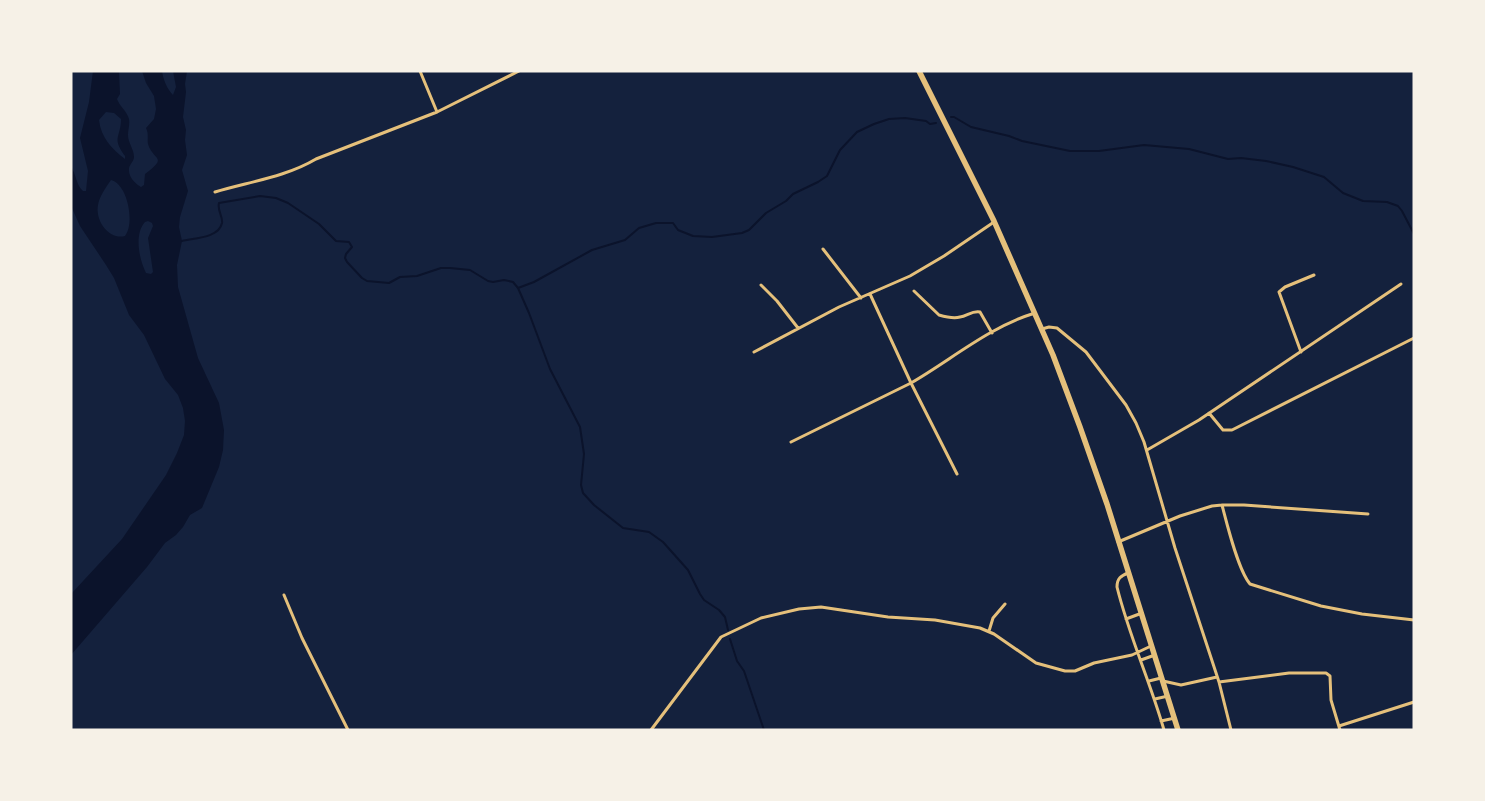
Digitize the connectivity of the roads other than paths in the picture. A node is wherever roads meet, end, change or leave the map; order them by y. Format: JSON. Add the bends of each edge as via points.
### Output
{"nodes":[{"id":1,"x":420,"y":71,"type":"edge"},
{"id":2,"x":519,"y":71,"type":"edge"},
{"id":3,"x":919,"y":71,"type":"edge"},
{"id":4,"x":437,"y":112,"type":"junction"},
{"id":5,"x":215,"y":192,"type":"dead end"},
{"id":6,"x":994,"y":222,"type":"junction"},
{"id":7,"x":822,"y":249,"type":"dead end"},
{"id":8,"x":1314,"y":275,"type":"dead end"},
{"id":9,"x":1401,"y":284,"type":"dead end"},
{"id":10,"x":761,"y":285,"type":"dead end"},
{"id":11,"x":914,"y":291,"type":"dead end"},
{"id":12,"x":870,"y":294,"type":"junction"},
{"id":13,"x":861,"y":298,"type":"junction"},
{"id":14,"x":1035,"y":313,"type":"junction"},
{"id":15,"x":798,"y":328,"type":"junction"},
{"id":16,"x":1041,"y":329,"type":"junction"},
{"id":17,"x":992,"y":333,"type":"junction"},
{"id":18,"x":1414,"y":338,"type":"edge"},
{"id":19,"x":754,"y":352,"type":"dead end"},
{"id":20,"x":1301,"y":352,"type":"junction"},
{"id":21,"x":911,"y":383,"type":"junction"},
{"id":22,"x":1209,"y":412,"type":"junction"},
{"id":23,"x":792,"y":442,"type":"dead end"},
{"id":24,"x":1147,"y":450,"type":"junction"},
{"id":25,"x":957,"y":474,"type":"dead end"},
{"id":26,"x":1222,"y":505,"type":"junction"},
{"id":27,"x":1368,"y":514,"type":"dead end"},
{"id":28,"x":1168,"y":522,"type":"junction"},
{"id":29,"x":1118,"y":542,"type":"junction"},
{"id":30,"x":1128,"y":572,"type":"junction"},
{"id":31,"x":284,"y":595,"type":"dead end"},
{"id":32,"x":1005,"y":604,"type":"dead end"},
{"id":33,"x":1142,"y":613,"type":"junction"},
{"id":34,"x":1126,"y":620,"type":"junction"},
{"id":35,"x":1414,"y":620,"type":"edge"},
{"id":36,"x":989,"y":631,"type":"junction"},
{"id":37,"x":1152,"y":645,"type":"junction"},
{"id":38,"x":1138,"y":652,"type":"junction"},
{"id":39,"x":1155,"y":654,"type":"junction"},
{"id":40,"x":1142,"y":660,"type":"junction"},
{"id":41,"x":1217,"y":677,"type":"junction"},
{"id":42,"x":1163,"y":679,"type":"junction"},
{"id":43,"x":1149,"y":681,"type":"junction"},
{"id":44,"x":1219,"y":682,"type":"junction"},
{"id":45,"x":1168,"y":696,"type":"junction"},
{"id":46,"x":1154,"y":699,"type":"junction"},
{"id":47,"x":1414,"y":702,"type":"edge"},
{"id":48,"x":1175,"y":718,"type":"junction"},
{"id":49,"x":1161,"y":721,"type":"junction"},
{"id":50,"x":1340,"y":728,"type":"edge"},
{"id":51,"x":348,"y":730,"type":"edge"},
{"id":52,"x":651,"y":730,"type":"edge"},
{"id":53,"x":1164,"y":730,"type":"edge"},
{"id":54,"x":1178,"y":730,"type":"edge"},
{"id":55,"x":1231,"y":730,"type":"edge"}],
"edges":[{"from":1,"to":4,"type":"street"},
{"from":2,"to":4,"type":"street"},
{"from":3,"to":6,"type":"highway"},
{"from":4,"to":5,"type":"street","via":[[287,172]]},
{"from":6,"to":12,"type":"street","via":[[938,260]]},
{"from":6,"to":14,"type":"highway"},
{"from":7,"to":13,"type":"street"},
{"from":8,"to":20,"type":"street","via":[[1279,292]]},
{"from":9,"to":20,"type":"street"},
{"from":10,"to":15,"type":"street"},
{"from":11,"to":17,"type":"street","via":[[940,315],[957,318],[980,312]]},
{"from":12,"to":13,"type":"street"},
{"from":12,"to":21,"type":"street"},
{"from":13,"to":15,"type":"street"},
{"from":14,"to":16,"type":"highway"},
{"from":14,"to":17,"type":"street"},
{"from":15,"to":19,"type":"street"},
{"from":16,"to":24,"type":"street","via":[[1057,328],[1086,352],[1126,404]]},
{"from":16,"to":29,"type":"highway","via":[[1080,427]]},
{"from":17,"to":21,"type":"street"},
{"from":18,"to":22,"type":"street","via":[[1232,430],[1223,430]]},
{"from":20,"to":22,"type":"street"},
{"from":21,"to":23,"type":"street"},
{"from":21,"to":25,"type":"street"},
{"from":22,"to":24,"type":"street"},
{"from":24,"to":28,"type":"street"},
{"from":26,"to":27,"type":"street"},
{"from":26,"to":28,"type":"street"},
{"from":26,"to":35,"type":"street","via":[[1250,584],[1322,606]]},
{"from":28,"to":29,"type":"street"},
{"from":28,"to":41,"type":"street"},
{"from":29,"to":30,"type":"highway"},
{"from":30,"to":33,"type":"highway"},
{"from":30,"to":34,"type":"street","via":[[1117,582]]},
{"from":31,"to":51,"type":"street"},
{"from":32,"to":36,"type":"street","via":[[993,618]]},
{"from":33,"to":34,"type":"street"},
{"from":33,"to":37,"type":"highway"},
{"from":34,"to":38,"type":"street"},
{"from":36,"to":38,"type":"street","via":[[1036,663],[1065,671]]},
{"from":36,"to":52,"type":"street","via":[[935,620],[822,607],[761,618],[721,637]]},
{"from":37,"to":38,"type":"street"},
{"from":37,"to":39,"type":"highway"},
{"from":38,"to":40,"type":"street"},
{"from":39,"to":40,"type":"street"},
{"from":39,"to":42,"type":"highway"},
{"from":40,"to":43,"type":"street"},
{"from":41,"to":42,"type":"street","via":[[1181,685]]},
{"from":41,"to":44,"type":"street"},
{"from":42,"to":43,"type":"street"},
{"from":42,"to":45,"type":"highway"},
{"from":43,"to":46,"type":"street"},
{"from":44,"to":50,"type":"street","via":[[1289,673],[1326,673],[1330,675],[1331,700]]},
{"from":44,"to":55,"type":"street"},
{"from":45,"to":46,"type":"street"},
{"from":45,"to":48,"type":"highway"},
{"from":46,"to":49,"type":"street"},
{"from":47,"to":50,"type":"street"},
{"from":48,"to":49,"type":"street"},
{"from":48,"to":54,"type":"highway"},
{"from":49,"to":53,"type":"street"}]}
